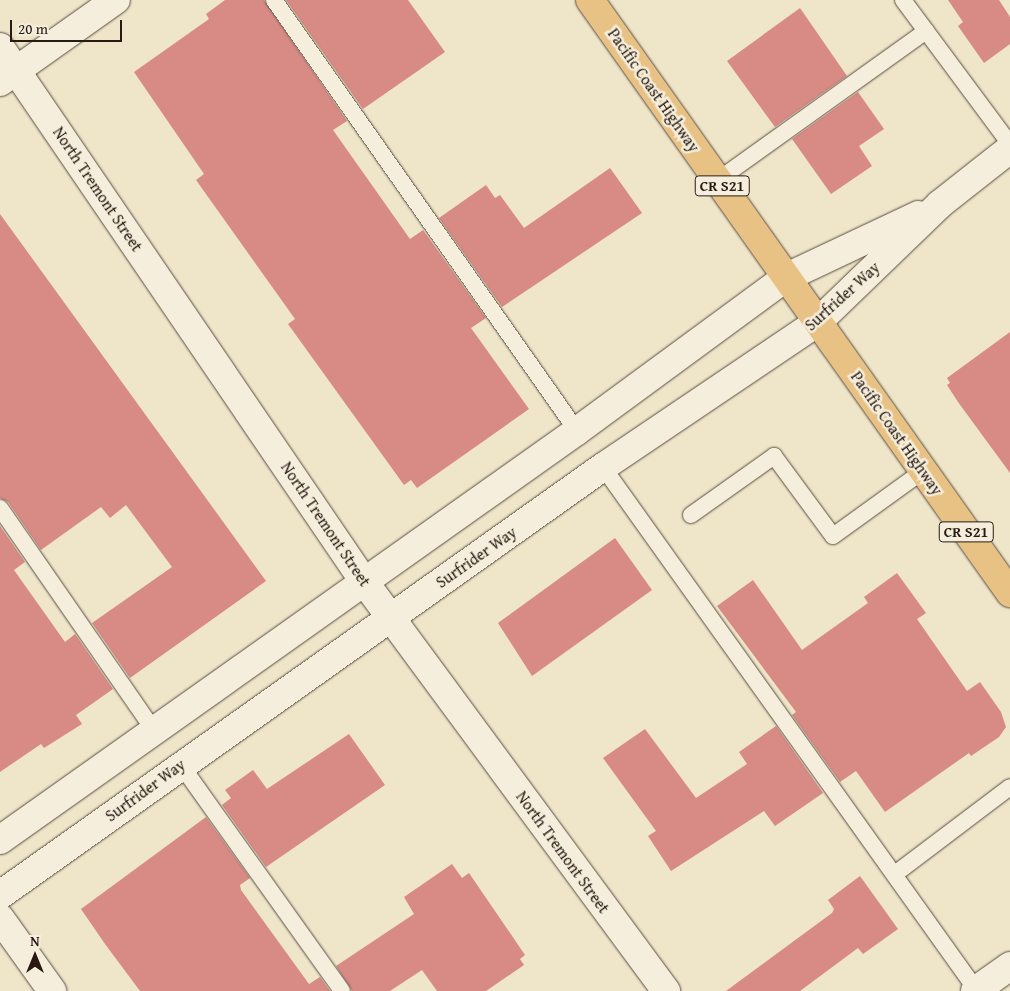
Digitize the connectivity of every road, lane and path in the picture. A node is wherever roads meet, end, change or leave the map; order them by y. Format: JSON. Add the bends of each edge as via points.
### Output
{"nodes":[{"id":1,"x":116,"y":0,"type":"edge"},
{"id":2,"x":274,"y":0,"type":"edge"},
{"id":3,"x":590,"y":0,"type":"edge"},
{"id":4,"x":903,"y":0,"type":"edge"},
{"id":5,"x":926,"y":30,"type":"junction"},
{"id":6,"x":0,"y":46,"type":"edge"},
{"id":7,"x":8,"y":76,"type":"edge"},
{"id":8,"x":1010,"y":144,"type":"edge"},
{"id":9,"x":1010,"y":149,"type":"edge"},
{"id":10,"x":718,"y":180,"type":"junction"},
{"id":11,"x":940,"y":204,"type":"junction"},
{"id":12,"x":787,"y":277,"type":"junction"},
{"id":13,"x":818,"y":322,"type":"junction"},
{"id":14,"x":577,"y":431,"type":"junction"},
{"id":15,"x":603,"y":467,"type":"junction"},
{"id":16,"x":923,"y":470,"type":"junction"},
{"id":17,"x":0,"y":508,"type":"edge"},
{"id":18,"x":691,"y":515,"type":"dead end"},
{"id":19,"x":363,"y":580,"type":"junction"},
{"id":20,"x":1010,"y":593,"type":"edge"},
{"id":21,"x":391,"y":618,"type":"junction"},
{"id":22,"x":153,"y":728,"type":"junction"},
{"id":23,"x":181,"y":765,"type":"junction"},
{"id":24,"x":1010,"y":787,"type":"edge"},
{"id":25,"x":0,"y":840,"type":"edge"},
{"id":26,"x":895,"y":874,"type":"junction"},
{"id":27,"x":0,"y":895,"type":"edge"},
{"id":28,"x":0,"y":918,"type":"edge"},
{"id":29,"x":1010,"y":966,"type":"edge"},
{"id":30,"x":52,"y":991,"type":"edge"},
{"id":31,"x":342,"y":991,"type":"edge"},
{"id":32,"x":666,"y":991,"type":"edge"},
{"id":33,"x":976,"y":991,"type":"edge"}],
"edges":[{"from":1,"to":7,"type":"main road"},
{"from":2,"to":14,"type":"lane"},
{"from":3,"to":10,"type":"main road","name":"Pacific Coast Highway","number":"CR S21"},
{"from":4,"to":5,"type":"lane"},
{"from":5,"to":8,"type":"lane"},
{"from":5,"to":10,"type":"lane"},
{"from":6,"to":7,"type":"main road","name":"North Tremont Street"},
{"from":7,"to":19,"type":"main road","name":"North Tremont Street"},
{"from":9,"to":11,"type":"main road","name":"Surfrider Way"},
{"from":10,"to":12,"type":"main road","name":"Pacific Coast Highway","number":"CR S21"},
{"from":11,"to":12,"type":"main road","name":"Surfrider Way"},
{"from":11,"to":13,"type":"main road","name":"Surfrider Way"},
{"from":12,"to":13,"type":"main road","number":"CR S21"},
{"from":12,"to":14,"type":"main road","name":"Surfrider Way"},
{"from":13,"to":15,"type":"main road","name":"Surfrider Way"},
{"from":13,"to":16,"type":"main road","name":"Pacific Coast Highway","number":"CR S21"},
{"from":14,"to":19,"type":"main road","name":"Surfrider Way"},
{"from":15,"to":21,"type":"main road","name":"Surfrider Way"},
{"from":15,"to":26,"type":"lane"},
{"from":16,"to":18,"type":"lane","via":[[833,536],[774,456]]},
{"from":16,"to":20,"type":"main road","name":"Pacific Coast Highway","number":"CR S21"},
{"from":17,"to":22,"type":"lane"},
{"from":19,"to":21,"type":"main road","name":"North Tremont Street"},
{"from":19,"to":22,"type":"main road","name":"Surfrider Way"},
{"from":21,"to":23,"type":"main road","name":"Surfrider Way"},
{"from":21,"to":32,"type":"main road","name":"North Tremont Street"},
{"from":22,"to":25,"type":"main road","name":"Surfrider Way"},
{"from":23,"to":27,"type":"main road","name":"Surfrider Way"},
{"from":23,"to":31,"type":"lane"},
{"from":24,"to":26,"type":"lane"},
{"from":26,"to":33,"type":"lane"},
{"from":28,"to":30,"type":"main road"},
{"from":29,"to":33,"type":"main road"}]}
